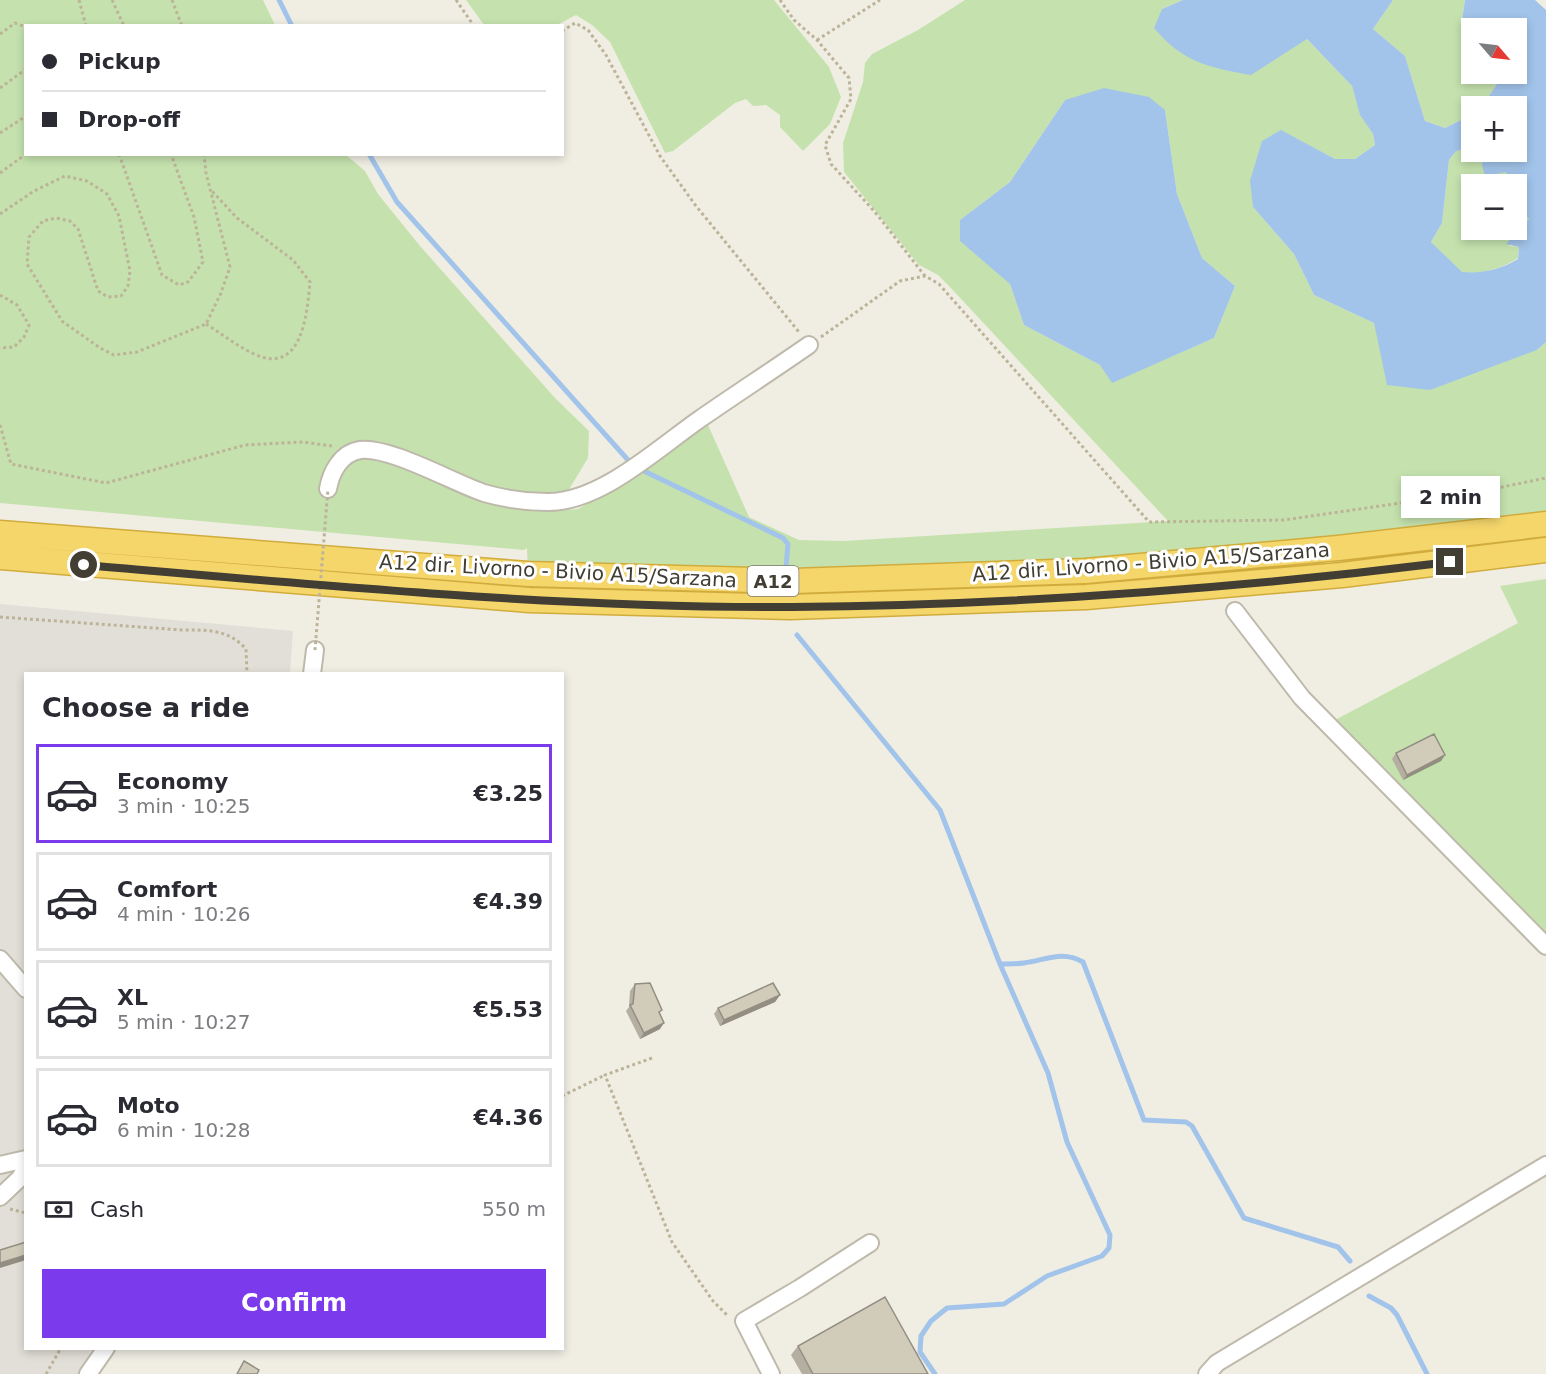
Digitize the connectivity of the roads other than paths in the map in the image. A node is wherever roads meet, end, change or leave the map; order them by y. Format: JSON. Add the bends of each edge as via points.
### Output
{"nodes":[{"id":1,"x":809,"y":345,"type":"road end"},
{"id":2,"x":328,"y":489,"type":"road end"},
{"id":3,"x":1546,"y":524,"type":"edge"},
{"id":4,"x":0,"y":533,"type":"edge"},
{"id":5,"x":1546,"y":550,"type":"edge"},
{"id":6,"x":0,"y":557,"type":"edge"},
{"id":7,"x":1234,"y":611,"type":"dead end"},
{"id":8,"x":315,"y":650,"type":"road end"},
{"id":9,"x":312,"y":672,"type":"edge"},
{"id":10,"x":1546,"y":946,"type":"edge"},
{"id":11,"x":0,"y":959,"type":"edge"},
{"id":12,"x":24,"y":987,"type":"edge"},
{"id":13,"x":24,"y":1159,"type":"edge"},
{"id":14,"x":1546,"y":1164,"type":"edge"},
{"id":15,"x":0,"y":1165,"type":"edge"},
{"id":16,"x":24,"y":1171,"type":"edge"},
{"id":17,"x":0,"y":1197,"type":"edge"},
{"id":18,"x":870,"y":1243,"type":"dead end"},
{"id":19,"x":105,"y":1350,"type":"edge"},
{"id":20,"x":88,"y":1374,"type":"edge"},
{"id":21,"x":771,"y":1374,"type":"edge"},
{"id":22,"x":1207,"y":1374,"type":"edge"}],
"edges":[{"from":1,"to":2,"type":"street","via":[[622,474],[583,496],[556,502],[525,502],[485,493],[383,453],[360,450],[344,458],[331,472]]},
{"from":3,"to":4,"type":"highway","name":"A12 dir. Livorno - Bivio A15/Sarzana","number":"A12","via":[[1085,571],[793,581],[528,574]]},
{"from":5,"to":6,"type":"highway","number":"A12","via":[[1342,575],[1086,597],[790,607],[529,600]]},
{"from":7,"to":10,"type":"street","via":[[1302,698]]},
{"from":8,"to":9,"type":"street"},
{"from":11,"to":12,"type":"street"},
{"from":13,"to":15,"type":"street"},
{"from":14,"to":22,"type":"street","via":[[1217,1364]]},
{"from":16,"to":17,"type":"street"},
{"from":18,"to":21,"type":"street","via":[[744,1321]]},
{"from":19,"to":20,"type":"street"}]}
